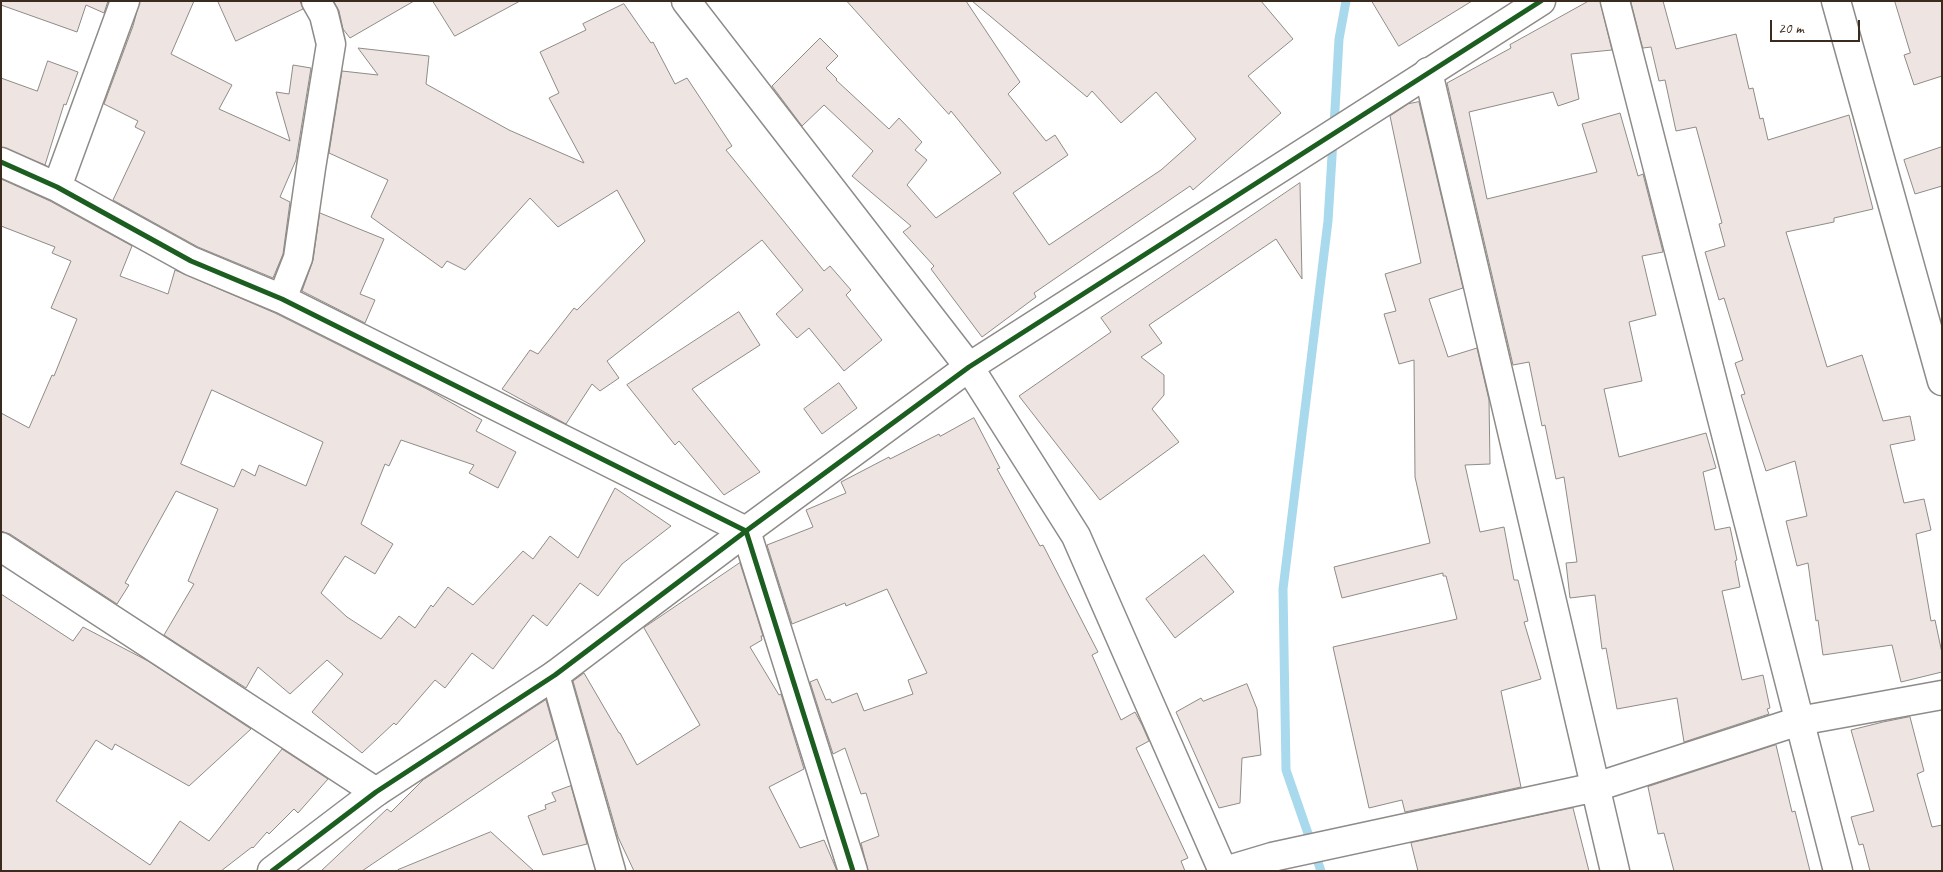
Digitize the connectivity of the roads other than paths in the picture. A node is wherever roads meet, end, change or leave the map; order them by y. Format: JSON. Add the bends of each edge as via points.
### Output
{"nodes":[{"id":1,"x":125,"y":1,"type":"edge"},
{"id":2,"x":316,"y":1,"type":"edge"},
{"id":3,"x":686,"y":1,"type":"edge"},
{"id":4,"x":1540,"y":1,"type":"edge"},
{"id":5,"x":1615,"y":1,"type":"edge"},
{"id":6,"x":1836,"y":1,"type":"edge"},
{"id":7,"x":1428,"y":72,"type":"junction"},
{"id":8,"x":1,"y":162,"type":"edge"},
{"id":9,"x":58,"y":187,"type":"junction"},
{"id":10,"x":282,"y":299,"type":"junction"},
{"id":11,"x":969,"y":367,"type":"junction"},
{"id":12,"x":1942,"y":381,"type":"edge"},
{"id":13,"x":746,"y":531,"type":"junction"},
{"id":14,"x":1,"y":547,"type":"edge"},
{"id":15,"x":555,"y":675,"type":"junction"},
{"id":16,"x":1942,"y":695,"type":"edge"},
{"id":17,"x":1799,"y":721,"type":"junction"},
{"id":18,"x":1596,"y":787,"type":"junction"},
{"id":19,"x":376,"y":792,"type":"junction"},
{"id":20,"x":277,"y":869,"type":"edge"},
{"id":21,"x":611,"y":871,"type":"edge"},
{"id":22,"x":853,"y":871,"type":"edge"},
{"id":23,"x":1224,"y":871,"type":"edge"},
{"id":24,"x":1615,"y":871,"type":"edge"},
{"id":25,"x":1838,"y":871,"type":"edge"}],
"edges":[{"from":1,"to":9,"type":"street"},
{"from":2,"to":10,"type":"street","via":[[324,15],[331,44],[298,258]]},
{"from":3,"to":11,"type":"street"},
{"from":4,"to":7,"type":"street"},
{"from":5,"to":17,"type":"street"},
{"from":6,"to":12,"type":"street"},
{"from":7,"to":11,"type":"street"},
{"from":7,"to":18,"type":"street"},
{"from":8,"to":9,"type":"street"},
{"from":9,"to":10,"type":"street","via":[[192,261]]},
{"from":10,"to":13,"type":"street"},
{"from":11,"to":13,"type":"street"},
{"from":11,"to":23,"type":"street","via":[[1076,536]]},
{"from":13,"to":15,"type":"street"},
{"from":13,"to":22,"type":"street"},
{"from":14,"to":19,"type":"street"},
{"from":15,"to":19,"type":"street"},
{"from":15,"to":21,"type":"street"},
{"from":16,"to":17,"type":"street"},
{"from":17,"to":18,"type":"street"},
{"from":17,"to":25,"type":"street"},
{"from":18,"to":23,"type":"street","via":[[1272,857]]},
{"from":18,"to":24,"type":"street"},
{"from":19,"to":20,"type":"street"}]}
